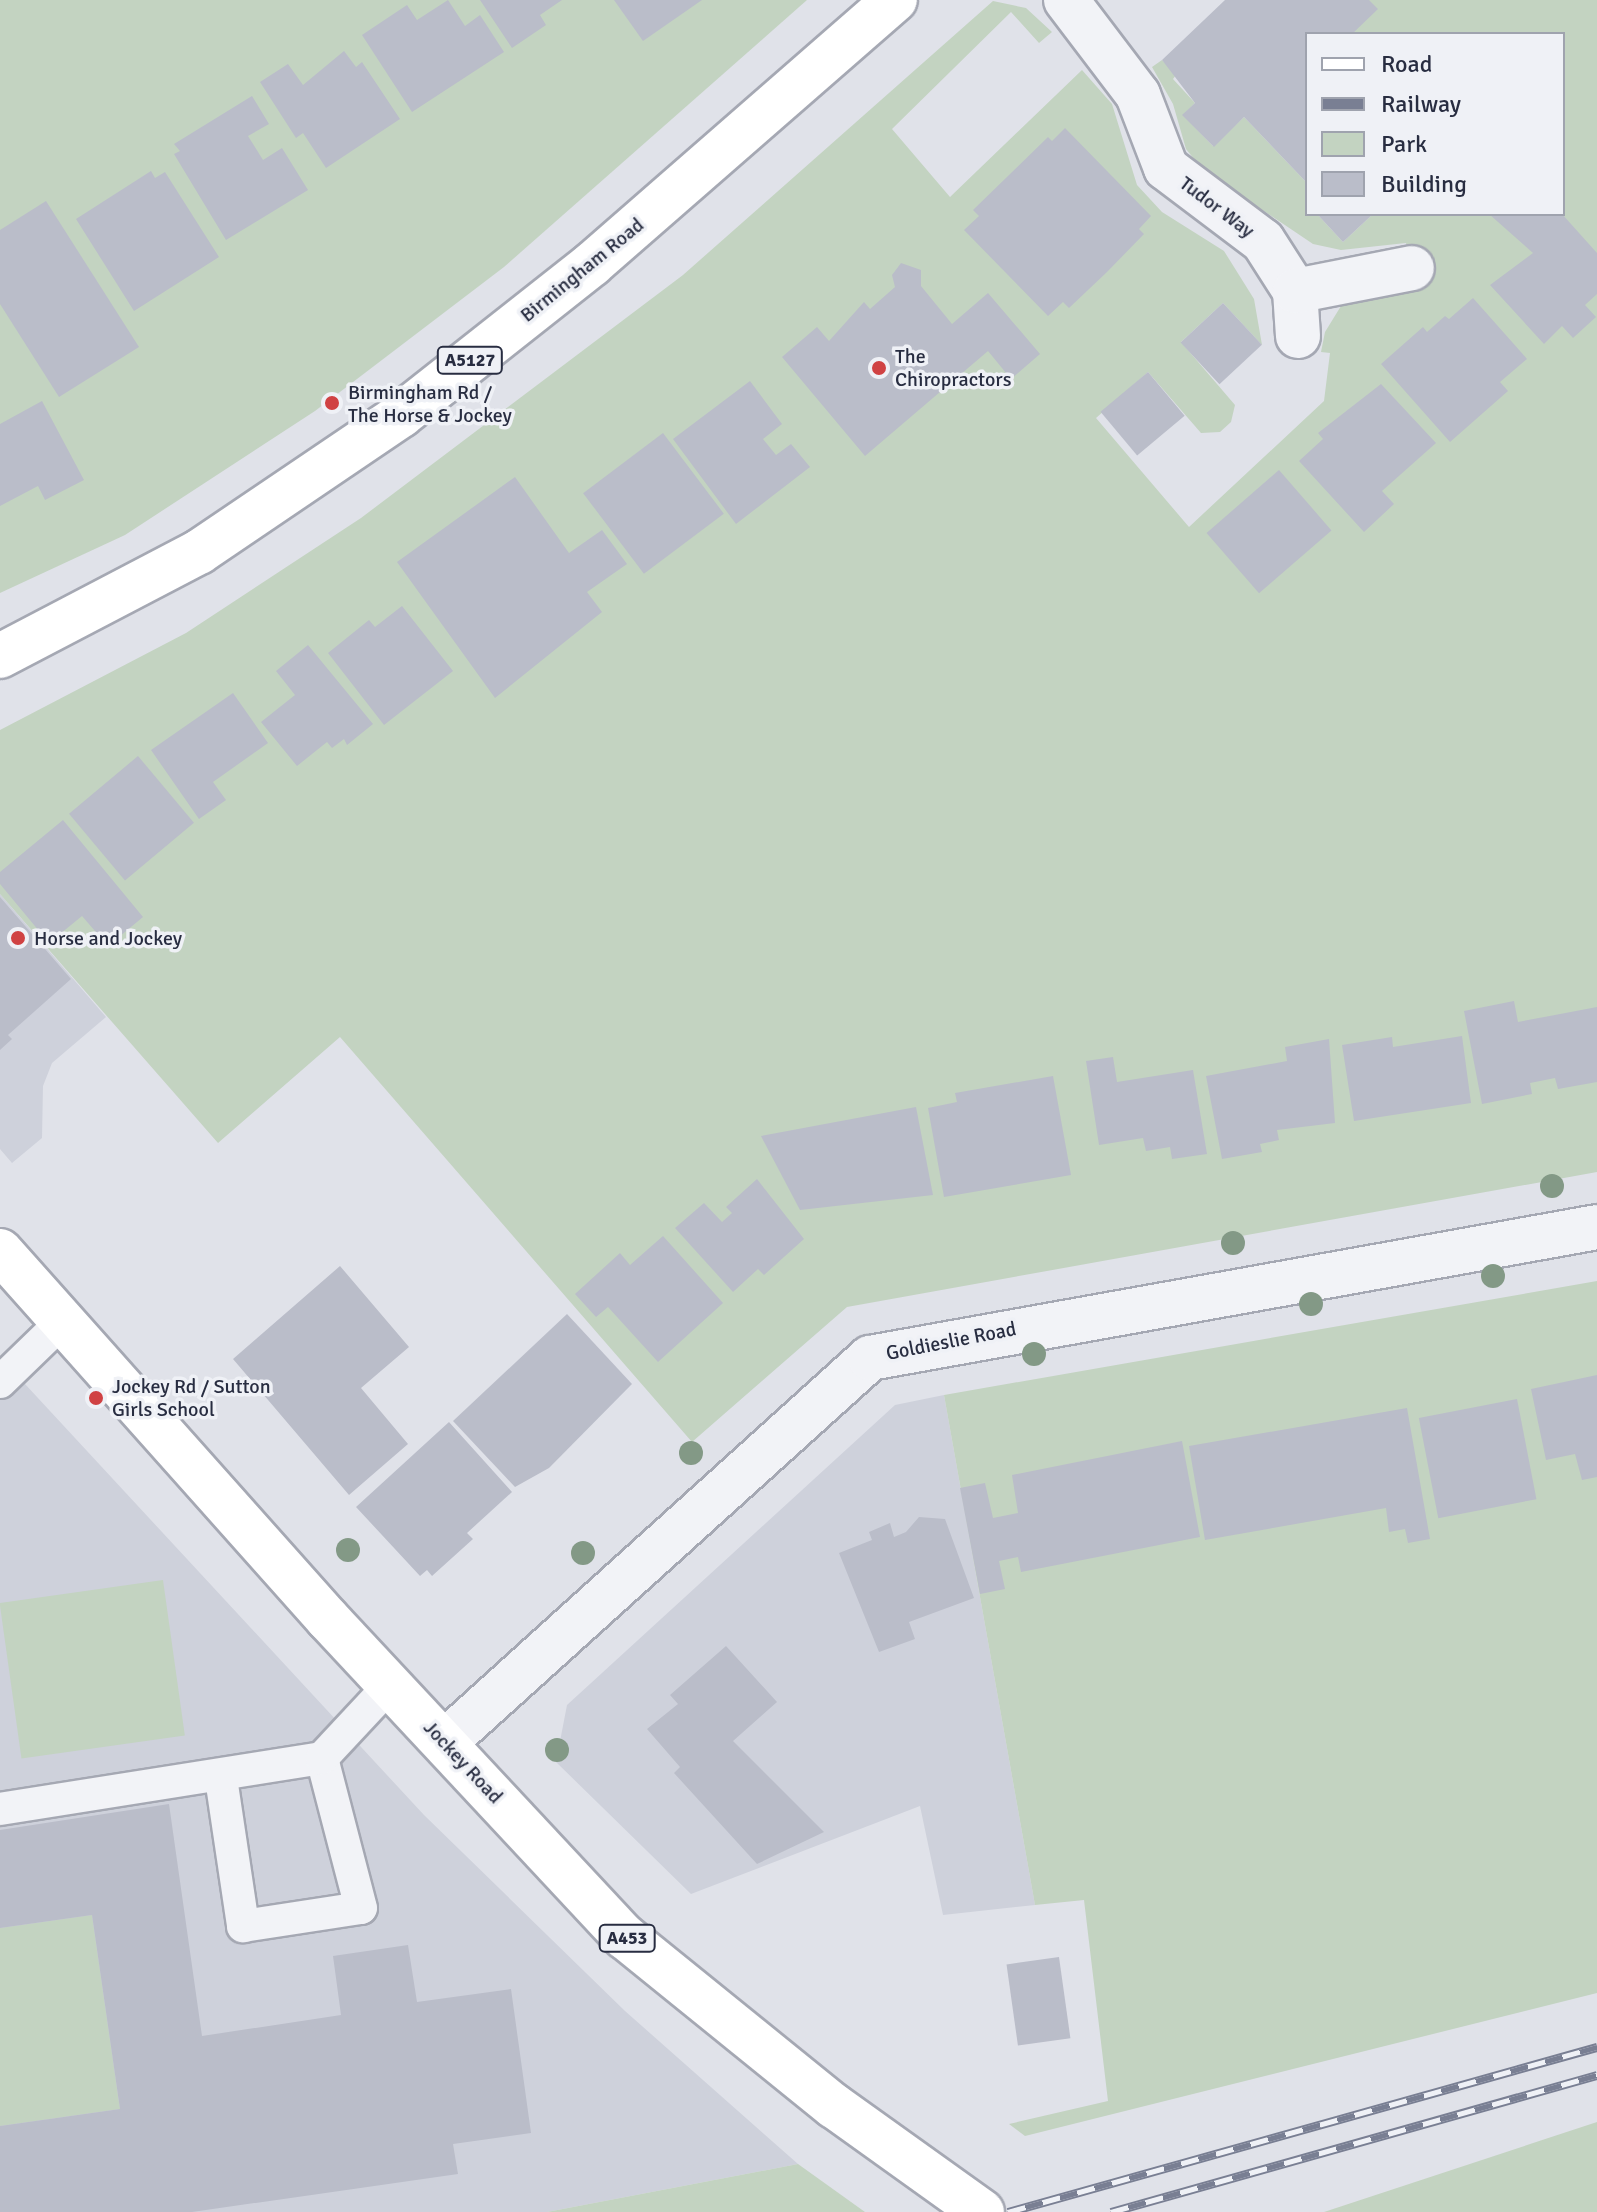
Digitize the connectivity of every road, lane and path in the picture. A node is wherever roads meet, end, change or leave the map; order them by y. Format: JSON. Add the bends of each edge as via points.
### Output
{"nodes":[{"id":1,"x":895,"y":0,"type":"edge"},
{"id":2,"x":1066,"y":0,"type":"edge"},
{"id":3,"x":1412,"y":268,"type":"dead end"},
{"id":4,"x":1295,"y":291,"type":"junction"},
{"id":5,"x":1298,"y":336,"type":"dead end"},
{"id":6,"x":0,"y":656,"type":"edge"},
{"id":7,"x":1597,"y":1227,"type":"edge"},
{"id":8,"x":0,"y":1251,"type":"edge"},
{"id":9,"x":63,"y":1321,"type":"junction"},
{"id":10,"x":0,"y":1382,"type":"edge"},
{"id":11,"x":391,"y":1684,"type":"junction"},
{"id":12,"x":445,"y":1742,"type":"junction"},
{"id":13,"x":322,"y":1758,"type":"junction"},
{"id":14,"x":221,"y":1778,"type":"junction"},
{"id":15,"x":0,"y":1809,"type":"edge"},
{"id":16,"x":982,"y":2212,"type":"edge"}],
"edges":[{"from":1,"to":6,"type":"main road","name":"Birmingham Road","number":"A5127","via":[[592,264],[401,415],[199,552]]},
{"from":2,"to":4,"type":"street","name":"Tudor Way","via":[[1138,95],[1166,168],[1263,241]]},
{"from":3,"to":4,"type":"street"},
{"from":4,"to":5,"type":"street","name":"Tudor Way"},
{"from":7,"to":12,"type":"street","name":"Goldieslie Road","via":[[870,1358]]},
{"from":8,"to":9,"type":"main road","name":"Jockey Road","number":"A453"},
{"from":9,"to":10,"type":"lane"},
{"from":9,"to":11,"type":"main road","name":"Jockey Road","number":"A453"},
{"from":11,"to":12,"type":"main road","name":"Jockey Road","number":"A453"},
{"from":11,"to":13,"type":"lane"},
{"from":12,"to":16,"type":"main road","name":"Jockey Road","number":"A453","via":[[625,1937],[834,2106]]},
{"from":13,"to":14,"type":"lane"},
{"from":13,"to":14,"type":"lane","via":[[361,1908],[243,1926]]},
{"from":14,"to":15,"type":"lane"}]}
